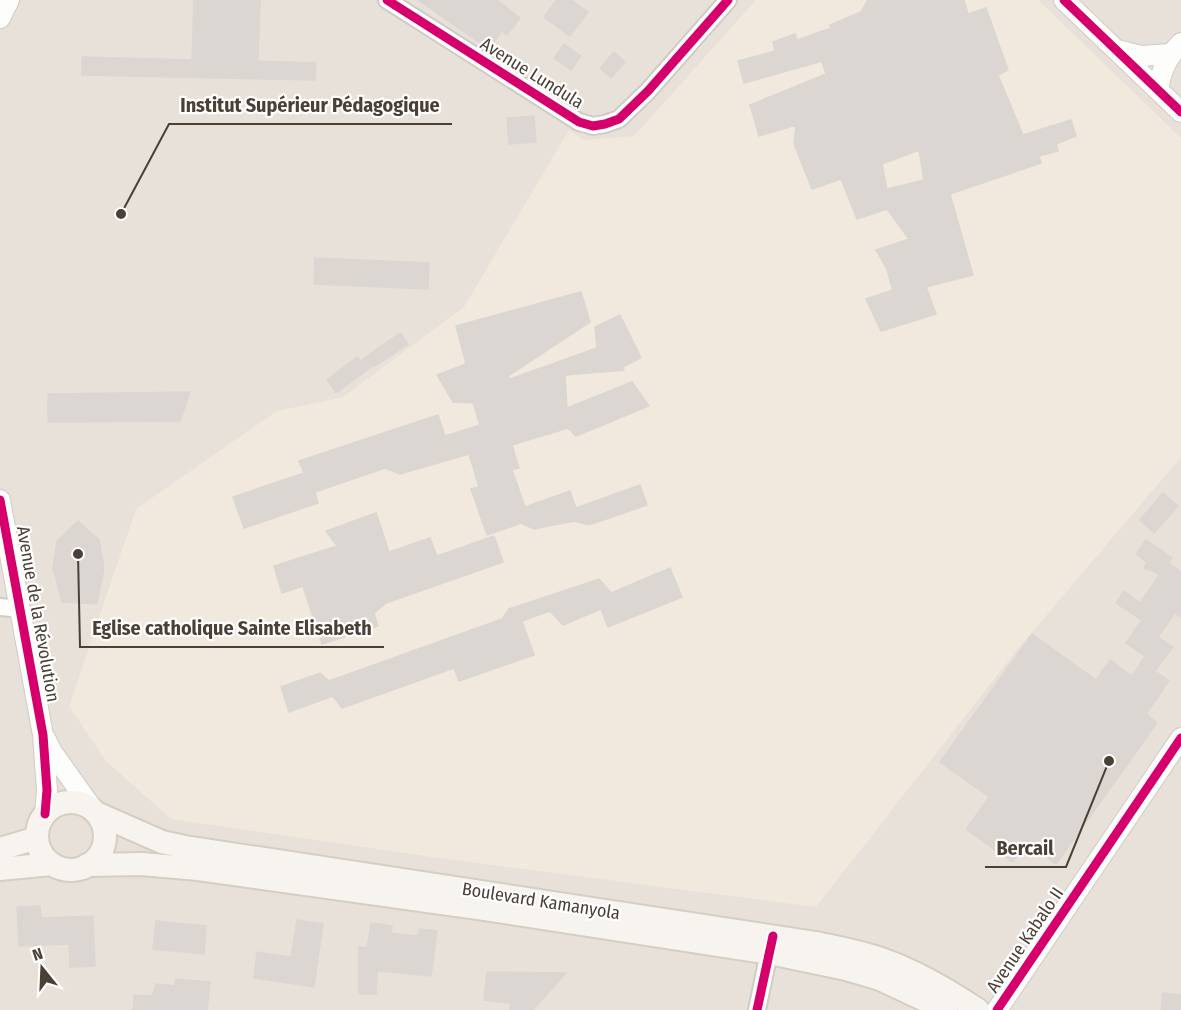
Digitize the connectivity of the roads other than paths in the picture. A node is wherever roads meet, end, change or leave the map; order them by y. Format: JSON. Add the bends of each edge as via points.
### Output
{"nodes":[{"id":1,"x":9,"y":0,"type":"edge"},
{"id":2,"x":387,"y":0,"type":"edge"},
{"id":3,"x":728,"y":0,"type":"edge"},
{"id":4,"x":1065,"y":0,"type":"edge"},
{"id":5,"x":0,"y":18,"type":"edge"},
{"id":6,"x":1116,"y":50,"type":"junction"},
{"id":7,"x":1177,"y":50,"type":"edge"},
{"id":8,"x":1158,"y":90,"type":"junction"},
{"id":9,"x":1181,"y":112,"type":"edge"},
{"id":10,"x":0,"y":500,"type":"edge"},
{"id":11,"x":0,"y":607,"type":"edge"},
{"id":12,"x":20,"y":609,"type":"junction"},
{"id":13,"x":43,"y":735,"type":"junction"},
{"id":14,"x":1181,"y":738,"type":"edge"},
{"id":15,"x":95,"y":812,"type":"junction"},
{"id":16,"x":45,"y":814,"type":"junction"},
{"id":17,"x":37,"y":838,"type":"junction"},
{"id":18,"x":0,"y":849,"type":"edge"},
{"id":19,"x":52,"y":864,"type":"junction"},
{"id":20,"x":87,"y":865,"type":"junction"},
{"id":21,"x":0,"y":869,"type":"edge"},
{"id":22,"x":407,"y":889,"type":"junction"},
{"id":23,"x":771,"y":944,"type":"junction"},
{"id":24,"x":757,"y":1010,"type":"edge"},
{"id":25,"x":946,"y":1010,"type":"edge"},
{"id":26,"x":978,"y":1010,"type":"edge"},
{"id":27,"x":998,"y":1010,"type":"edge"}],
"edges":[{"from":1,"to":5,"type":"street"},
{"from":2,"to":3,"type":"street","name":"Avenue Lundula","via":[[579,122],[593,126],[619,119]]},
{"from":4,"to":6,"type":"street"},
{"from":6,"to":7,"type":"street","via":[[1141,56]]},
{"from":6,"to":8,"type":"street"},
{"from":7,"to":8,"type":"street","via":[[1163,68]]},
{"from":8,"to":9,"type":"street"},
{"from":10,"to":12,"type":"street","name":"Avenue de la Révolution"},
{"from":11,"to":12,"type":"street"},
{"from":12,"to":13,"type":"street","name":"Avenue de la Révolution"},
{"from":13,"to":15,"type":"street"},
{"from":13,"to":16,"type":"street"},
{"from":14,"to":27,"type":"street","name":"Avenue Kabalo II"},
{"from":15,"to":16,"type":"main road","via":[[70,802]]},
{"from":15,"to":20,"type":"main road","via":[[103,825],[104,838],[97,856]]},
{"from":15,"to":22,"type":"main road","name":"Boulevard Kamanyola","via":[[162,842]]},
{"from":16,"to":17,"type":"main road"},
{"from":17,"to":18,"type":"main road"},
{"from":17,"to":19,"type":"main road","via":[[40,851]]},
{"from":19,"to":20,"type":"main road","via":[[70,869]]},
{"from":19,"to":21,"type":"main road"},
{"from":20,"to":22,"type":"main road","name":"Boulevard Kamanyola","via":[[159,865]]},
{"from":22,"to":23,"type":"main road","name":"Boulevard Kamanyola"},
{"from":23,"to":24,"type":"street"},
{"from":23,"to":25,"type":"main road","name":"Boulevard Kamanyola","via":[[880,979]]},
{"from":23,"to":26,"type":"main road","name":"Boulevard Kamanyola","via":[[816,943],[883,959],[936,984]]}]}
